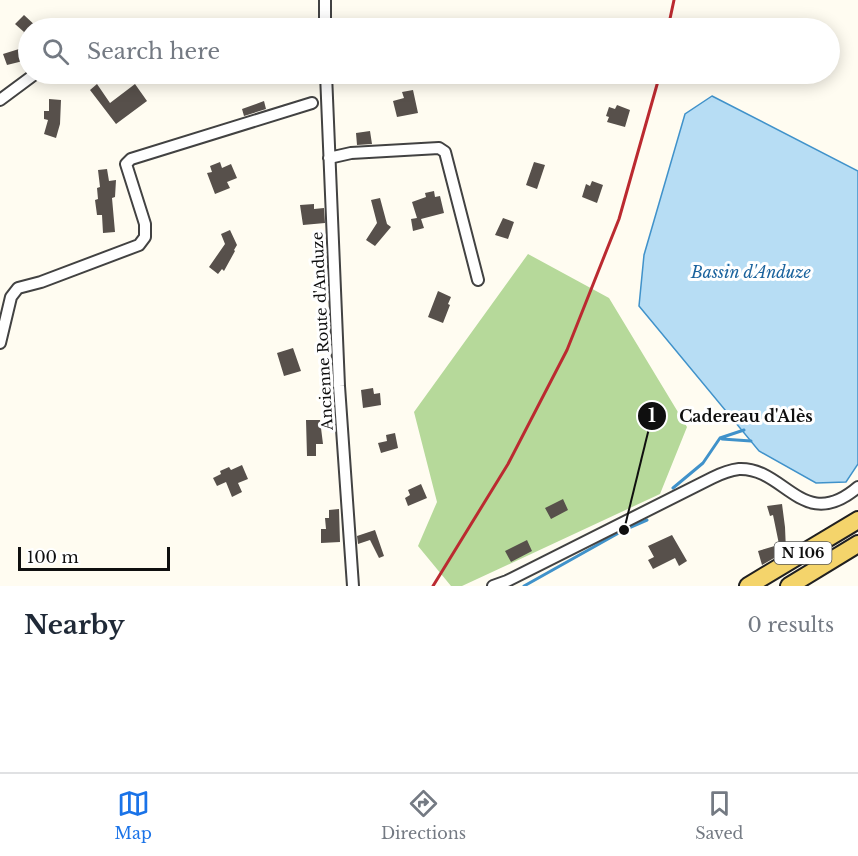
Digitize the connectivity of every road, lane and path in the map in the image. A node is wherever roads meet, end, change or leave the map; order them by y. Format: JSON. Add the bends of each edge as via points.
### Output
{"nodes":[{"id":1,"x":325,"y":0,"type":"edge"},
{"id":2,"x":325,"y":18,"type":"edge"},
{"id":3,"x":22,"y":84,"type":"edge"},
{"id":4,"x":327,"y":84,"type":"edge"},
{"id":5,"x":0,"y":100,"type":"edge"},
{"id":6,"x":312,"y":103,"type":"dead end"},
{"id":7,"x":329,"y":158,"type":"junction"},
{"id":8,"x":478,"y":280,"type":"dead end"},
{"id":9,"x":0,"y":343,"type":"edge"},
{"id":10,"x":858,"y":487,"type":"edge"},
{"id":11,"x":858,"y":520,"type":"edge"},
{"id":12,"x":858,"y":544,"type":"edge"},
{"id":13,"x":353,"y":586,"type":"edge"},
{"id":14,"x":493,"y":586,"type":"edge"},
{"id":15,"x":748,"y":586,"type":"edge"},
{"id":16,"x":789,"y":586,"type":"edge"}],
"edges":[{"from":1,"to":2,"type":"street"},
{"from":3,"to":5,"type":"street"},
{"from":4,"to":7,"type":"street","name":"Ancienne Route d'Anduze"},
{"from":6,"to":9,"type":"street","via":[[131,159],[126,164],[145,224],[145,237],[139,245],[18,288],[11,297]]},
{"from":7,"to":8,"type":"street","via":[[439,148],[445,152]]},
{"from":7,"to":13,"type":"street","name":"Ancienne Route d'Anduze"},
{"from":10,"to":14,"type":"street","via":[[835,501],[813,503],[796,497],[765,476],[738,469],[712,478]]},
{"from":11,"to":15,"type":"main road","number":"N 106"},
{"from":12,"to":16,"type":"main road","number":"N 106"}]}
